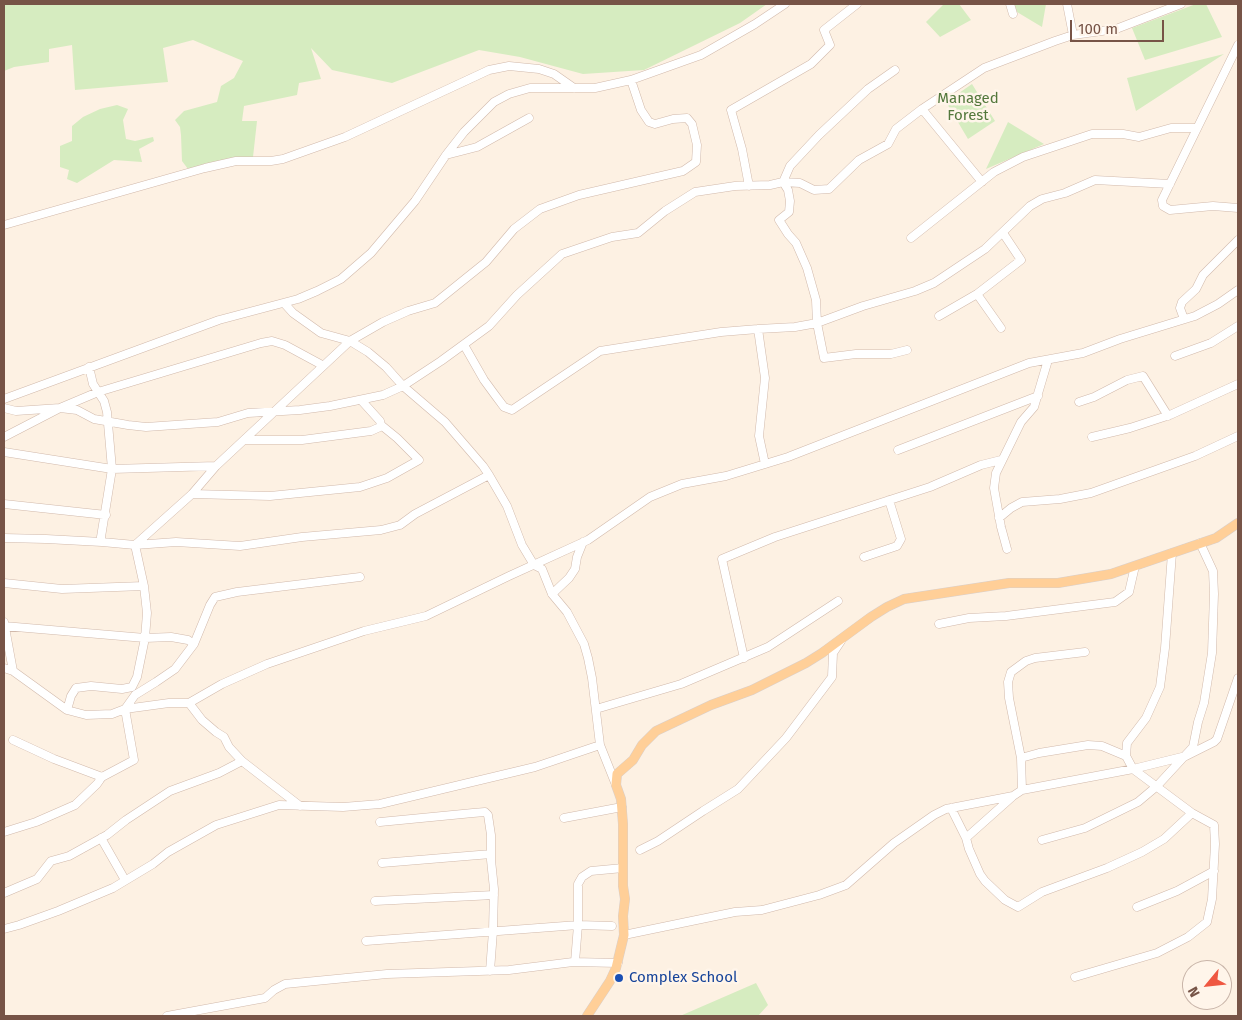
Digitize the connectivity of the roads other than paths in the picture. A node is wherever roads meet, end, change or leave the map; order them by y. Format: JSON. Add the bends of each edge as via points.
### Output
{"nodes":[{"id":1,"x":785,"y":4,"type":"edge"},
{"id":2,"x":857,"y":4,"type":"edge"},
{"id":3,"x":1010,"y":4,"type":"edge"},
{"id":4,"x":1067,"y":4,"type":"edge"},
{"id":5,"x":1181,"y":4,"type":"edge"},
{"id":6,"x":1013,"y":14,"type":"dead end"},
{"id":7,"x":1073,"y":35,"type":"junction"},
{"id":8,"x":1238,"y":45,"type":"edge"},
{"id":9,"x":895,"y":70,"type":"dead end"},
{"id":10,"x":631,"y":80,"type":"junction"},
{"id":11,"x":574,"y":88,"type":"junction"},
{"id":12,"x":922,"y":109,"type":"junction"},
{"id":13,"x":529,"y":118,"type":"dead end"},
{"id":14,"x":1197,"y":128,"type":"junction"},
{"id":15,"x":446,"y":155,"type":"junction"},
{"id":16,"x":782,"y":182,"type":"junction"},
{"id":17,"x":982,"y":182,"type":"junction"},
{"id":18,"x":1170,"y":184,"type":"junction"},
{"id":19,"x":750,"y":186,"type":"junction"},
{"id":20,"x":1238,"y":208,"type":"edge"},
{"id":21,"x":4,"y":225,"type":"edge"},
{"id":22,"x":1003,"y":232,"type":"junction"},
{"id":23,"x":911,"y":238,"type":"dead end"},
{"id":24,"x":1238,"y":240,"type":"edge"},
{"id":25,"x":1238,"y":290,"type":"edge"},
{"id":26,"x":977,"y":294,"type":"junction"},
{"id":27,"x":284,"y":303,"type":"junction"},
{"id":28,"x":939,"y":316,"type":"dead end"},
{"id":29,"x":1184,"y":319,"type":"junction"},
{"id":30,"x":817,"y":323,"type":"junction"},
{"id":31,"x":1238,"y":326,"type":"edge"},
{"id":32,"x":1001,"y":328,"type":"dead end"},
{"id":33,"x":758,"y":329,"type":"junction"},
{"id":34,"x":350,"y":341,"type":"junction"},
{"id":35,"x":464,"y":345,"type":"junction"},
{"id":36,"x":907,"y":350,"type":"dead end"},
{"id":37,"x":1176,"y":356,"type":"dead end"},
{"id":38,"x":1048,"y":360,"type":"junction"},
{"id":39,"x":322,"y":366,"type":"junction"},
{"id":40,"x":89,"y":367,"type":"junction"},
{"id":41,"x":1238,"y":384,"type":"edge"},
{"id":42,"x":403,"y":386,"type":"junction"},
{"id":43,"x":98,"y":392,"type":"junction"},
{"id":44,"x":1038,"y":396,"type":"junction"},
{"id":45,"x":4,"y":399,"type":"edge"},
{"id":46,"x":361,"y":400,"type":"junction"},
{"id":47,"x":1079,"y":402,"type":"dead end"},
{"id":48,"x":4,"y":408,"type":"edge"},
{"id":49,"x":60,"y":408,"type":"junction"},
{"id":50,"x":275,"y":412,"type":"junction"},
{"id":51,"x":1168,"y":416,"type":"junction"},
{"id":52,"x":107,"y":422,"type":"junction"},
{"id":53,"x":381,"y":425,"type":"junction"},
{"id":54,"x":1092,"y":436,"type":"dead end"},
{"id":55,"x":1238,"y":436,"type":"edge"},
{"id":56,"x":4,"y":437,"type":"edge"},
{"id":57,"x":244,"y":440,"type":"junction"},
{"id":58,"x":898,"y":450,"type":"dead end"},
{"id":59,"x":4,"y":452,"type":"edge"},
{"id":60,"x":1001,"y":460,"type":"junction"},
{"id":61,"x":765,"y":464,"type":"junction"},
{"id":62,"x":216,"y":466,"type":"junction"},
{"id":63,"x":112,"y":469,"type":"junction"},
{"id":64,"x":489,"y":475,"type":"junction"},
{"id":65,"x":192,"y":494,"type":"junction"},
{"id":66,"x":889,"y":500,"type":"junction"},
{"id":67,"x":4,"y":504,"type":"edge"},
{"id":68,"x":106,"y":515,"type":"junction"},
{"id":69,"x":999,"y":518,"type":"junction"},
{"id":70,"x":1238,"y":523,"type":"edge"},
{"id":71,"x":4,"y":538,"type":"edge"},
{"id":72,"x":102,"y":542,"type":"junction"},
{"id":73,"x":583,"y":542,"type":"junction"},
{"id":74,"x":1200,"y":543,"type":"junction"},
{"id":75,"x":135,"y":545,"type":"junction"},
{"id":76,"x":1007,"y":549,"type":"dead end"},
{"id":77,"x":1172,"y":553,"type":"junction"},
{"id":78,"x":864,"y":557,"type":"dead end"},
{"id":79,"x":534,"y":564,"type":"junction"},
{"id":80,"x":1135,"y":566,"type":"junction"},
{"id":81,"x":360,"y":578,"type":"dead end"},
{"id":82,"x":4,"y":582,"type":"edge"},
{"id":83,"x":144,"y":586,"type":"junction"},
{"id":84,"x":552,"y":594,"type":"junction"},
{"id":85,"x":838,"y":601,"type":"dead end"},
{"id":86,"x":939,"y":624,"type":"dead end"},
{"id":87,"x":4,"y":625,"type":"edge"},
{"id":88,"x":843,"y":636,"type":"junction"},
{"id":89,"x":145,"y":638,"type":"junction"},
{"id":90,"x":194,"y":644,"type":"junction"},
{"id":91,"x":1085,"y":652,"type":"dead end"},
{"id":92,"x":744,"y":658,"type":"junction"},
{"id":93,"x":4,"y":668,"type":"edge"},
{"id":94,"x":13,"y":671,"type":"junction"},
{"id":95,"x":1238,"y":678,"type":"edge"},
{"id":96,"x":189,"y":703,"type":"junction"},
{"id":97,"x":125,"y":709,"type":"junction"},
{"id":98,"x":596,"y":709,"type":"junction"},
{"id":99,"x":67,"y":710,"type":"junction"},
{"id":100,"x":13,"y":740,"type":"dead end"},
{"id":101,"x":600,"y":745,"type":"junction"},
{"id":102,"x":1126,"y":756,"type":"junction"},
{"id":103,"x":1186,"y":756,"type":"junction"},
{"id":104,"x":1021,"y":758,"type":"junction"},
{"id":105,"x":242,"y":761,"type":"junction"},
{"id":106,"x":1132,"y":769,"type":"junction"},
{"id":107,"x":102,"y":777,"type":"junction"},
{"id":108,"x":616,"y":785,"type":"junction"},
{"id":109,"x":1157,"y":786,"type":"junction"},
{"id":110,"x":1022,"y":790,"type":"junction"},
{"id":111,"x":1013,"y":796,"type":"junction"},
{"id":112,"x":300,"y":806,"type":"junction"},
{"id":113,"x":622,"y":807,"type":"junction"},
{"id":114,"x":951,"y":808,"type":"junction"},
{"id":115,"x":1192,"y":813,"type":"junction"},
{"id":116,"x":564,"y":818,"type":"dead end"},
{"id":117,"x":380,"y":822,"type":"dead end"},
{"id":118,"x":4,"y":832,"type":"edge"},
{"id":119,"x":101,"y":838,"type":"junction"},
{"id":120,"x":966,"y":838,"type":"junction"},
{"id":121,"x":1042,"y":840,"type":"dead end"},
{"id":122,"x":640,"y":850,"type":"dead end"},
{"id":123,"x":491,"y":854,"type":"junction"},
{"id":124,"x":382,"y":863,"type":"dead end"},
{"id":125,"x":623,"y":868,"type":"junction"},
{"id":126,"x":1214,"y":871,"type":"junction"},
{"id":127,"x":125,"y":880,"type":"junction"},
{"id":128,"x":4,"y":893,"type":"edge"},
{"id":129,"x":494,"y":895,"type":"junction"},
{"id":130,"x":376,"y":901,"type":"dead end"},
{"id":131,"x":1137,"y":907,"type":"dead end"},
{"id":132,"x":578,"y":925,"type":"junction"},
{"id":133,"x":612,"y":926,"type":"dead end"},
{"id":134,"x":4,"y":929,"type":"edge"},
{"id":135,"x":493,"y":931,"type":"junction"},
{"id":136,"x":624,"y":935,"type":"junction"},
{"id":137,"x":366,"y":941,"type":"dead end"},
{"id":138,"x":575,"y":962,"type":"junction"},
{"id":139,"x":618,"y":963,"type":"junction"},
{"id":140,"x":490,"y":971,"type":"junction"},
{"id":141,"x":1075,"y":977,"type":"dead end"},
{"id":142,"x":167,"y":1016,"type":"edge"},
{"id":143,"x":587,"y":1016,"type":"edge"}],
"edges":[{"from":1,"to":10,"type":"street","via":[[701,55]]},
{"from":2,"to":19,"type":"street","via":[[824,30],[830,45],[811,64],[730,110]]},
{"from":3,"to":6,"type":"street"},
{"from":4,"to":7,"type":"street"},
{"from":5,"to":7,"type":"street","via":[[1116,29]]},
{"from":7,"to":12,"type":"street","via":[[984,68]]},
{"from":8,"to":14,"type":"street"},
{"from":9,"to":16,"type":"street","via":[[868,89],[820,135],[790,166]]},
{"from":10,"to":11,"type":"street","via":[[595,88]]},
{"from":10,"to":34,"type":"street","via":[[641,110],[649,122],[655,124],[687,118],[692,124],[697,145],[696,162],[683,171],[579,195],[540,209],[514,229],[486,262],[435,303],[383,322]]},
{"from":11,"to":15,"type":"street","via":[[530,88],[501,98],[477,117]]},
{"from":11,"to":21,"type":"street","via":[[554,74],[539,69],[508,66],[489,70],[345,137],[282,159],[241,160],[212,166]]},
{"from":12,"to":16,"type":"street","via":[[896,129],[888,144],[859,160],[829,189],[814,190],[800,183]]},
{"from":12,"to":17,"type":"street"},
{"from":13,"to":15,"type":"street","via":[[477,147]]},
{"from":14,"to":17,"type":"street","via":[[1171,128],[1138,137],[1092,134],[1023,157]]},
{"from":14,"to":18,"type":"street"},
{"from":15,"to":27,"type":"street","via":[[415,200],[371,253],[341,279]]},
{"from":16,"to":19,"type":"street"},
{"from":16,"to":30,"type":"street","via":[[790,200],[789,212],[779,220],[796,243],[808,268],[816,300]]},
{"from":17,"to":23,"type":"street"},
{"from":18,"to":20,"type":"street","via":[[1162,200],[1165,209]]},
{"from":18,"to":22,"type":"street","via":[[1095,180],[1030,206]]},
{"from":19,"to":35,"type":"street","via":[[695,192],[665,210],[638,233],[612,237],[562,254],[516,295],[489,326]]},
{"from":22,"to":26,"type":"street","via":[[1021,260]]},
{"from":22,"to":30,"type":"street","via":[[934,284]]},
{"from":24,"to":29,"type":"street","via":[[1202,275],[1196,288],[1182,302],[1180,308]]},
{"from":25,"to":29,"type":"street","via":[[1218,304]]},
{"from":26,"to":28,"type":"street"},
{"from":26,"to":32,"type":"street"},
{"from":27,"to":34,"type":"street","via":[[293,314],[321,334]]},
{"from":27,"to":40,"type":"street","via":[[219,320]]},
{"from":29,"to":38,"type":"street","via":[[1083,353]]},
{"from":30,"to":33,"type":"street"},
{"from":30,"to":36,"type":"street","via":[[824,358]]},
{"from":31,"to":37,"type":"street","via":[[1211,343]]},
{"from":33,"to":35,"type":"street","via":[[600,351],[512,410],[504,407],[495,395]]},
{"from":33,"to":61,"type":"street","via":[[765,378],[759,436]]},
{"from":34,"to":39,"type":"street"},
{"from":34,"to":42,"type":"street","via":[[386,366]]},
{"from":35,"to":42,"type":"street"},
{"from":38,"to":44,"type":"street"},
{"from":38,"to":61,"type":"street","via":[[1008,370],[851,434]]},
{"from":39,"to":43,"type":"street","via":[[272,341]]},
{"from":39,"to":50,"type":"street"},
{"from":40,"to":43,"type":"street"},
{"from":40,"to":45,"type":"street"},
{"from":41,"to":51,"type":"street"},
{"from":42,"to":46,"type":"street"},
{"from":42,"to":64,"type":"street","via":[[445,422]]},
{"from":43,"to":49,"type":"street"},
{"from":43,"to":52,"type":"street","via":[[104,401]]},
{"from":44,"to":58,"type":"street"},
{"from":44,"to":60,"type":"street"},
{"from":46,"to":50,"type":"street"},
{"from":46,"to":53,"type":"street"},
{"from":47,"to":51,"type":"street","via":[[1143,376]]},
{"from":48,"to":49,"type":"street","via":[[16,411]]},
{"from":49,"to":52,"type":"street","via":[[77,410]]},
{"from":49,"to":56,"type":"street"},
{"from":50,"to":52,"type":"street","via":[[248,413],[218,422],[159,426]]},
{"from":50,"to":57,"type":"street"},
{"from":51,"to":54,"type":"street"},
{"from":52,"to":63,"type":"street"},
{"from":53,"to":57,"type":"street","via":[[371,431],[302,440]]},
{"from":53,"to":65,"type":"street","via":[[419,460],[387,478],[360,487],[270,496]]},
{"from":55,"to":69,"type":"street","via":[[1195,456],[1091,493],[1022,502]]},
{"from":57,"to":62,"type":"street"},
{"from":59,"to":63,"type":"street"},
{"from":60,"to":66,"type":"street"},
{"from":60,"to":69,"type":"street","via":[[994,488]]},
{"from":61,"to":73,"type":"street","via":[[726,476],[682,484],[650,497]]},
{"from":62,"to":63,"type":"street"},
{"from":62,"to":65,"type":"street"},
{"from":63,"to":68,"type":"street"},
{"from":64,"to":75,"type":"street","via":[[400,524],[381,530],[240,546],[176,542]]},
{"from":64,"to":79,"type":"street","via":[[507,506],[522,546]]},
{"from":65,"to":75,"type":"street"},
{"from":66,"to":78,"type":"street","via":[[901,539],[897,546]]},
{"from":66,"to":92,"type":"street","via":[[775,537],[722,559]]},
{"from":67,"to":68,"type":"street"},
{"from":68,"to":72,"type":"street"},
{"from":69,"to":76,"type":"street"},
{"from":70,"to":74,"type":"main road","via":[[1216,538]]},
{"from":71,"to":72,"type":"street"},
{"from":72,"to":75,"type":"street"},
{"from":73,"to":79,"type":"street"},
{"from":73,"to":84,"type":"street","via":[[575,569]]},
{"from":74,"to":77,"type":"main road"},
{"from":74,"to":103,"type":"street","via":[[1213,571],[1212,653],[1193,747]]},
{"from":75,"to":83,"type":"street"},
{"from":77,"to":80,"type":"main road"},
{"from":77,"to":102,"type":"street","via":[[1160,687],[1146,718],[1127,743]]},
{"from":79,"to":84,"type":"street","via":[[542,569]]},
{"from":79,"to":96,"type":"street","via":[[426,616],[364,631],[267,664]]},
{"from":80,"to":86,"type":"street","via":[[1129,592],[1115,602]]},
{"from":80,"to":88,"type":"main road","via":[[1087,579],[1009,583],[904,599]]},
{"from":81,"to":90,"type":"street","via":[[215,597]]},
{"from":82,"to":83,"type":"street","via":[[62,589]]},
{"from":83,"to":89,"type":"street"},
{"from":84,"to":98,"type":"street","via":[[567,612],[584,644]]},
{"from":85,"to":92,"type":"street","via":[[768,647]]},
{"from":87,"to":89,"type":"street"},
{"from":87,"to":94,"type":"street"},
{"from":88,"to":108,"type":"main road","via":[[806,663],[656,731],[617,774]]},
{"from":88,"to":122,"type":"street","via":[[833,653],[832,677],[786,738],[738,789]]},
{"from":89,"to":90,"type":"street","via":[[171,637]]},
{"from":89,"to":99,"type":"street","via":[[132,686],[122,689],[76,688]]},
{"from":90,"to":97,"type":"street","via":[[174,669],[135,695]]},
{"from":91,"to":104,"type":"street","via":[[1035,658],[1011,672],[1009,698]]},
{"from":92,"to":98,"type":"street","via":[[681,684]]},
{"from":93,"to":94,"type":"street"},
{"from":94,"to":99,"type":"street"},
{"from":95,"to":103,"type":"street","via":[[1216,739]]},
{"from":96,"to":97,"type":"street"},
{"from":96,"to":105,"type":"street","via":[[202,720],[224,737]]},
{"from":97,"to":99,"type":"street","via":[[112,714],[86,715]]},
{"from":97,"to":107,"type":"street","via":[[134,760]]},
{"from":98,"to":101,"type":"street"},
{"from":100,"to":107,"type":"street"},
{"from":101,"to":108,"type":"street"},
{"from":101,"to":112,"type":"street","via":[[534,767],[380,804]]},
{"from":102,"to":104,"type":"street","via":[[1102,746],[1088,745]]},
{"from":102,"to":106,"type":"street"},
{"from":103,"to":106,"type":"street"},
{"from":103,"to":109,"type":"street"},
{"from":104,"to":110,"type":"street"},
{"from":105,"to":112,"type":"street"},
{"from":105,"to":119,"type":"street","via":[[170,791]]},
{"from":106,"to":109,"type":"street"},
{"from":106,"to":110,"type":"street"},
{"from":107,"to":118,"type":"street","via":[[75,804]]},
{"from":108,"to":113,"type":"main road"},
{"from":109,"to":115,"type":"street"},
{"from":109,"to":121,"type":"street","via":[[1138,802],[1084,828]]},
{"from":110,"to":111,"type":"street"},
{"from":111,"to":114,"type":"street"},
{"from":111,"to":120,"type":"street"},
{"from":112,"to":127,"type":"street","via":[[279,805],[216,825]]},
{"from":113,"to":116,"type":"street"},
{"from":113,"to":125,"type":"main road"},
{"from":114,"to":120,"type":"street"},
{"from":114,"to":136,"type":"street","via":[[934,815],[894,843],[846,885],[762,910],[735,912]]},
{"from":115,"to":120,"type":"street","via":[[1164,839],[1142,852],[1042,892],[1018,907],[1005,900],[985,881]]},
{"from":115,"to":126,"type":"street","via":[[1214,825]]},
{"from":117,"to":123,"type":"street","via":[[485,812],[490,820]]},
{"from":119,"to":127,"type":"street"},
{"from":119,"to":128,"type":"street","via":[[69,856],[51,861],[37,879]]},
{"from":123,"to":124,"type":"street"},
{"from":123,"to":129,"type":"street"},
{"from":125,"to":132,"type":"street","via":[[591,871],[582,877],[578,884]]},
{"from":125,"to":136,"type":"main road","via":[[626,899]]},
{"from":126,"to":131,"type":"street"},
{"from":126,"to":141,"type":"street","via":[[1207,922],[1188,937],[1157,953]]},
{"from":127,"to":134,"type":"street","via":[[58,911]]},
{"from":129,"to":130,"type":"street"},
{"from":129,"to":135,"type":"street"},
{"from":132,"to":133,"type":"street"},
{"from":132,"to":135,"type":"street"},
{"from":132,"to":138,"type":"street"},
{"from":135,"to":137,"type":"street"},
{"from":135,"to":140,"type":"street"},
{"from":136,"to":139,"type":"main road"},
{"from":138,"to":139,"type":"street"},
{"from":138,"to":140,"type":"street"},
{"from":139,"to":143,"type":"main road"},
{"from":140,"to":142,"type":"street","via":[[387,974],[285,984],[265,998]]}]}
